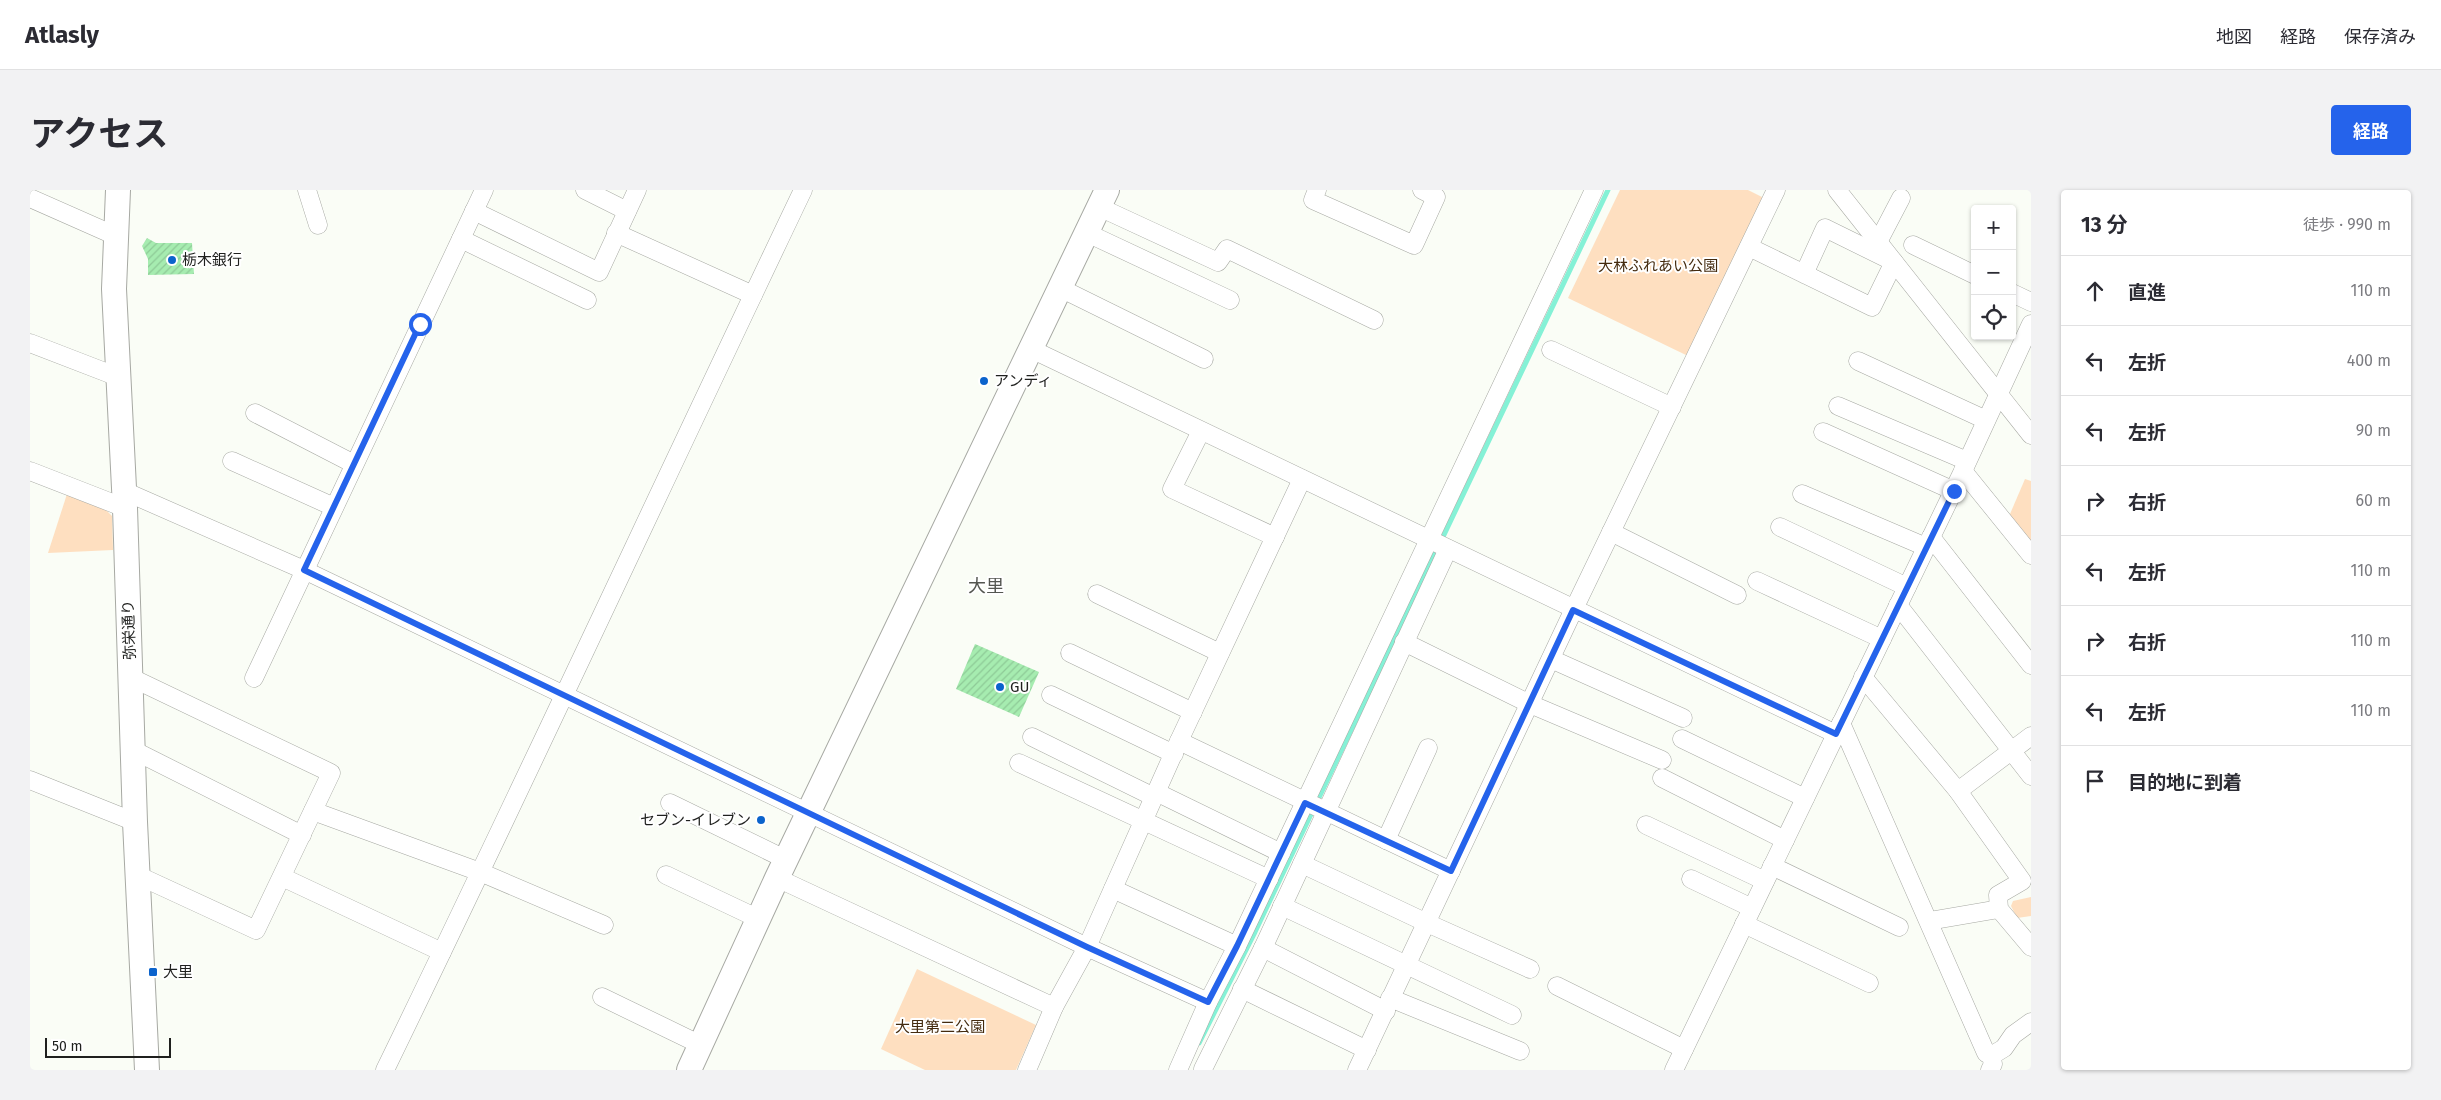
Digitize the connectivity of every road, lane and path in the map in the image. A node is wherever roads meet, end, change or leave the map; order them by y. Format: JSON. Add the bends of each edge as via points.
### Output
{"nodes":[{"id":1,"x":118,"y":190,"type":"edge"},
{"id":2,"x":307,"y":190,"type":"edge"},
{"id":3,"x":484,"y":190,"type":"edge"},
{"id":4,"x":585,"y":190,"type":"edge"},
{"id":5,"x":637,"y":190,"type":"edge"},
{"id":6,"x":803,"y":190,"type":"edge"},
{"id":7,"x":1317,"y":190,"type":"edge"},
{"id":8,"x":1422,"y":190,"type":"edge"},
{"id":9,"x":1594,"y":190,"type":"edge"},
{"id":10,"x":1776,"y":190,"type":"edge"},
{"id":11,"x":1837,"y":190,"type":"edge"},
{"id":12,"x":30,"y":198,"type":"edge"},
{"id":13,"x":1901,"y":198,"type":"dead end"},
{"id":14,"x":1103,"y":199,"type":"edge"},
{"id":15,"x":627,"y":210,"type":"junction"},
{"id":16,"x":474,"y":211,"type":"junction"},
{"id":17,"x":318,"y":226,"type":"dead end"},
{"id":18,"x":616,"y":233,"type":"junction"},
{"id":19,"x":1087,"y":233,"type":"junction"},
{"id":20,"x":116,"y":236,"type":"junction"},
{"id":21,"x":461,"y":238,"type":"junction"},
{"id":22,"x":1878,"y":242,"type":"junction"},
{"id":23,"x":1913,"y":246,"type":"dead end"},
{"id":24,"x":1749,"y":248,"type":"junction"},
{"id":25,"x":1894,"y":262,"type":"junction"},
{"id":26,"x":1971,"y":273,"type":"edge"},
{"id":27,"x":1804,"y":274,"type":"junction"},
{"id":28,"x":1060,"y":288,"type":"junction"},
{"id":29,"x":753,"y":295,"type":"junction"},
{"id":30,"x":2016,"y":295,"type":"edge"},
{"id":31,"x":587,"y":300,"type":"dead end"},
{"id":32,"x":1230,"y":300,"type":"dead end"},
{"id":33,"x":2031,"y":302,"type":"edge"},
{"id":34,"x":1374,"y":320,"type":"dead end"},
{"id":35,"x":2031,"y":324,"type":"edge"},
{"id":36,"x":30,"y":343,"type":"edge"},
{"id":37,"x":1031,"y":349,"type":"junction"},
{"id":38,"x":1552,"y":350,"type":"dead end"},
{"id":39,"x":1204,"y":359,"type":"dead end"},
{"id":40,"x":1858,"y":361,"type":"dead end"},
{"id":41,"x":118,"y":377,"type":"junction"},
{"id":42,"x":1998,"y":393,"type":"junction"},
{"id":43,"x":1838,"y":406,"type":"dead end"},
{"id":44,"x":1672,"y":407,"type":"junction"},
{"id":45,"x":255,"y":413,"type":"dead end"},
{"id":46,"x":1986,"y":420,"type":"junction"},
{"id":47,"x":1201,"y":431,"type":"junction"},
{"id":48,"x":1824,"y":432,"type":"dead end"},
{"id":49,"x":2031,"y":435,"type":"edge"},
{"id":50,"x":232,"y":461,"type":"dead end"},
{"id":51,"x":354,"y":464,"type":"junction"},
{"id":52,"x":1965,"y":466,"type":"junction"},
{"id":53,"x":30,"y":471,"type":"edge"},
{"id":54,"x":1302,"y":480,"type":"junction"},
{"id":55,"x":1954,"y":491,"type":"junction"},
{"id":56,"x":1802,"y":494,"type":"dead end"},
{"id":57,"x":125,"y":499,"type":"junction"},
{"id":58,"x":334,"y":507,"type":"junction"},
{"id":59,"x":1780,"y":527,"type":"dead end"},
{"id":60,"x":1612,"y":532,"type":"junction"},
{"id":61,"x":1275,"y":537,"type":"junction"},
{"id":62,"x":1430,"y":540,"type":"junction"},
{"id":63,"x":1929,"y":542,"type":"junction"},
{"id":64,"x":1448,"y":549,"type":"junction"},
{"id":65,"x":2031,"y":555,"type":"edge"},
{"id":66,"x":304,"y":570,"type":"junction"},
{"id":67,"x":1757,"y":581,"type":"dead end"},
{"id":68,"x":1907,"y":587,"type":"junction"},
{"id":69,"x":1097,"y":594,"type":"dead end"},
{"id":70,"x":1737,"y":596,"type":"dead end"},
{"id":71,"x":1898,"y":606,"type":"junction"},
{"id":72,"x":1573,"y":610,"type":"junction"},
{"id":73,"x":1882,"y":638,"type":"junction"},
{"id":74,"x":1404,"y":642,"type":"junction"},
{"id":75,"x":1070,"y":653,"type":"dead end"},
{"id":76,"x":1220,"y":653,"type":"junction"},
{"id":77,"x":1551,"y":659,"type":"junction"},
{"id":78,"x":2031,"y":665,"type":"edge"},
{"id":79,"x":130,"y":677,"type":"junction"},
{"id":80,"x":1863,"y":677,"type":"junction"},
{"id":81,"x":254,"y":678,"type":"dead end"},
{"id":82,"x":566,"y":694,"type":"junction"},
{"id":83,"x":1051,"y":695,"type":"dead end"},
{"id":84,"x":1530,"y":704,"type":"junction"},
{"id":85,"x":1193,"y":712,"type":"junction"},
{"id":86,"x":1683,"y":718,"type":"dead end"},
{"id":87,"x":1838,"y":728,"type":"junction"},
{"id":88,"x":2031,"y":736,"type":"edge"},
{"id":89,"x":1032,"y":737,"type":"dead end"},
{"id":90,"x":1682,"y":739,"type":"dead end"},
{"id":91,"x":1176,"y":748,"type":"junction"},
{"id":92,"x":1428,"y":748,"type":"dead end"},
{"id":93,"x":132,"y":750,"type":"junction"},
{"id":94,"x":2012,"y":752,"type":"junction"},
{"id":95,"x":1662,"y":760,"type":"dead end"},
{"id":96,"x":1019,"y":763,"type":"dead end"},
{"id":97,"x":2031,"y":776,"type":"edge"},
{"id":98,"x":1662,"y":778,"type":"dead end"},
{"id":99,"x":30,"y":780,"type":"edge"},
{"id":100,"x":1958,"y":791,"type":"junction"},
{"id":101,"x":1155,"y":794,"type":"junction"},
{"id":102,"x":1805,"y":798,"type":"junction"},
{"id":103,"x":670,"y":803,"type":"dead end"},
{"id":104,"x":1305,"y":803,"type":"junction"},
{"id":105,"x":313,"y":812,"type":"junction"},
{"id":106,"x":1326,"y":812,"type":"junction"},
{"id":107,"x":809,"y":813,"type":"junction"},
{"id":108,"x":1144,"y":821,"type":"junction"},
{"id":109,"x":135,"y":822,"type":"junction"},
{"id":110,"x":1646,"y":825,"type":"dead end"},
{"id":111,"x":302,"y":835,"type":"junction"},
{"id":112,"x":1386,"y":840,"type":"junction"},
{"id":113,"x":1784,"y":840,"type":"junction"},
{"id":114,"x":1281,"y":853,"type":"junction"},
{"id":115,"x":1302,"y":864,"type":"junction"},
{"id":116,"x":782,"y":869,"type":"junction"},
{"id":117,"x":1451,"y":871,"type":"junction"},
{"id":118,"x":480,"y":872,"type":"junction"},
{"id":119,"x":1768,"y":873,"type":"junction"},
{"id":120,"x":666,"y":874,"type":"dead end"},
{"id":121,"x":137,"y":875,"type":"junction"},
{"id":122,"x":282,"y":877,"type":"junction"},
{"id":123,"x":1269,"y":879,"type":"junction"},
{"id":124,"x":1691,"y":879,"type":"dead end"},
{"id":125,"x":1113,"y":889,"type":"junction"},
{"id":126,"x":1282,"y":906,"type":"junction"},
{"id":127,"x":1752,"y":908,"type":"junction"},
{"id":128,"x":1999,"y":909,"type":"junction"},
{"id":129,"x":759,"y":919,"type":"junction"},
{"id":130,"x":1929,"y":921,"type":"junction"},
{"id":131,"x":1427,"y":924,"type":"junction"},
{"id":132,"x":1744,"y":924,"type":"junction"},
{"id":133,"x":604,"y":925,"type":"dead end"},
{"id":134,"x":2023,"y":926,"type":"edge"},
{"id":135,"x":1899,"y":927,"type":"dead end"},
{"id":136,"x":1237,"y":946,"type":"junction"},
{"id":137,"x":1087,"y":947,"type":"junction"},
{"id":138,"x":2031,"y":947,"type":"edge"},
{"id":139,"x":1263,"y":948,"type":"junction"},
{"id":140,"x":442,"y":952,"type":"junction"},
{"id":141,"x":1407,"y":966,"type":"junction"},
{"id":142,"x":1530,"y":969,"type":"dead end"},
{"id":143,"x":1869,"y":983,"type":"dead end"},
{"id":144,"x":1557,"y":986,"type":"dead end"},
{"id":145,"x":1242,"y":989,"type":"junction"},
{"id":146,"x":602,"y":997,"type":"dead end"},
{"id":147,"x":1208,"y":1002,"type":"junction"},
{"id":148,"x":1388,"y":1005,"type":"junction"},
{"id":149,"x":1054,"y":1007,"type":"junction"},
{"id":150,"x":1512,"y":1015,"type":"dead end"},
{"id":151,"x":2031,"y":1022,"type":"edge"},
{"id":152,"x":701,"y":1045,"type":"junction"},
{"id":153,"x":1684,"y":1048,"type":"junction"},
{"id":154,"x":1367,"y":1050,"type":"junction"},
{"id":155,"x":1520,"y":1051,"type":"dead end"},
{"id":156,"x":1990,"y":1063,"type":"edge"},
{"id":157,"x":1203,"y":1069,"type":"edge"},
{"id":158,"x":147,"y":1070,"type":"edge"},
{"id":159,"x":385,"y":1070,"type":"edge"},
{"id":160,"x":689,"y":1070,"type":"edge"},
{"id":161,"x":1027,"y":1070,"type":"edge"},
{"id":162,"x":1178,"y":1070,"type":"edge"},
{"id":163,"x":1184,"y":1070,"type":"edge"},
{"id":164,"x":1206,"y":1070,"type":"edge"},
{"id":165,"x":1357,"y":1070,"type":"edge"},
{"id":166,"x":1674,"y":1070,"type":"edge"}],
"edges":[{"from":1,"to":20,"type":"street","name":"弥栄通り"},
{"from":2,"to":17,"type":"street"},
{"from":3,"to":16,"type":"street"},
{"from":4,"to":15,"type":"street"},
{"from":5,"to":15,"type":"street"},
{"from":6,"to":29,"type":"street"},
{"from":7,"to":8,"type":"street","via":[[1313,200],[1414,245],[1436,197]]},
{"from":9,"to":62,"type":"street"},
{"from":10,"to":24,"type":"street"},
{"from":11,"to":22,"type":"street"},
{"from":12,"to":20,"type":"street"},
{"from":13,"to":22,"type":"street"},
{"from":14,"to":19,"type":"street"},
{"from":14,"to":34,"type":"street","via":[[1218,262],[1227,249]]},
{"from":15,"to":18,"type":"street"},
{"from":16,"to":18,"type":"street","via":[[598,272]]},
{"from":16,"to":21,"type":"street"},
{"from":18,"to":29,"type":"street"},
{"from":19,"to":28,"type":"street"},
{"from":19,"to":32,"type":"street"},
{"from":20,"to":41,"type":"street","name":"弥栄通り","via":[[114,289]]},
{"from":21,"to":31,"type":"street"},
{"from":21,"to":51,"type":"street"},
{"from":22,"to":25,"type":"street"},
{"from":23,"to":26,"type":"street"},
{"from":24,"to":27,"type":"street"},
{"from":24,"to":44,"type":"street"},
{"from":25,"to":27,"type":"street","via":[[1872,307]]},
{"from":25,"to":27,"type":"street","via":[[1825,228]]},
{"from":25,"to":42,"type":"street"},
{"from":28,"to":37,"type":"street"},
{"from":28,"to":39,"type":"street"},
{"from":29,"to":82,"type":"street"},
{"from":30,"to":33,"type":"street"},
{"from":35,"to":42,"type":"street"},
{"from":36,"to":41,"type":"street"},
{"from":37,"to":47,"type":"street"},
{"from":37,"to":107,"type":"street"},
{"from":38,"to":44,"type":"street"},
{"from":40,"to":46,"type":"street"},
{"from":41,"to":57,"type":"street","name":"弥栄通り"},
{"from":42,"to":46,"type":"street"},
{"from":42,"to":49,"type":"street"},
{"from":43,"to":52,"type":"street"},
{"from":44,"to":60,"type":"street"},
{"from":45,"to":51,"type":"street"},
{"from":46,"to":52,"type":"street"},
{"from":47,"to":54,"type":"street"},
{"from":47,"to":61,"type":"street","via":[[1172,489]]},
{"from":48,"to":55,"type":"street"},
{"from":50,"to":58,"type":"street"},
{"from":51,"to":58,"type":"street"},
{"from":52,"to":55,"type":"street"},
{"from":52,"to":65,"type":"street"},
{"from":53,"to":57,"type":"street"},
{"from":54,"to":61,"type":"street"},
{"from":54,"to":62,"type":"street"},
{"from":55,"to":63,"type":"street"},
{"from":56,"to":63,"type":"street"},
{"from":57,"to":66,"type":"street"},
{"from":57,"to":79,"type":"street","name":"弥栄通り"},
{"from":58,"to":66,"type":"street"},
{"from":59,"to":68,"type":"street"},
{"from":60,"to":70,"type":"street"},
{"from":60,"to":72,"type":"street"},
{"from":61,"to":76,"type":"street"},
{"from":62,"to":64,"type":"street"},
{"from":62,"to":104,"type":"street"},
{"from":63,"to":68,"type":"street"},
{"from":63,"to":78,"type":"street"},
{"from":64,"to":72,"type":"street"},
{"from":64,"to":74,"type":"street"},
{"from":66,"to":81,"type":"street"},
{"from":66,"to":82,"type":"street"},
{"from":67,"to":73,"type":"street"},
{"from":68,"to":71,"type":"street"},
{"from":69,"to":76,"type":"street"},
{"from":71,"to":73,"type":"street"},
{"from":71,"to":94,"type":"street"},
{"from":72,"to":77,"type":"street"},
{"from":72,"to":87,"type":"street"},
{"from":73,"to":80,"type":"street"},
{"from":74,"to":84,"type":"street"},
{"from":74,"to":106,"type":"street"},
{"from":75,"to":85,"type":"street"},
{"from":76,"to":85,"type":"street"},
{"from":77,"to":84,"type":"street"},
{"from":77,"to":86,"type":"street"},
{"from":79,"to":93,"type":"street","name":"弥栄通り"},
{"from":79,"to":105,"type":"street","via":[[331,773]]},
{"from":80,"to":87,"type":"street"},
{"from":80,"to":100,"type":"street"},
{"from":82,"to":107,"type":"street"},
{"from":82,"to":118,"type":"street"},
{"from":83,"to":91,"type":"street"},
{"from":84,"to":95,"type":"street"},
{"from":84,"to":117,"type":"street"},
{"from":85,"to":91,"type":"street"},
{"from":87,"to":102,"type":"street"},
{"from":87,"to":130,"type":"street"},
{"from":88,"to":94,"type":"street"},
{"from":89,"to":101,"type":"street"},
{"from":90,"to":102,"type":"street"},
{"from":91,"to":101,"type":"street"},
{"from":91,"to":104,"type":"street"},
{"from":92,"to":112,"type":"street"},
{"from":93,"to":109,"type":"street","name":"弥栄通り"},
{"from":93,"to":111,"type":"street"},
{"from":94,"to":97,"type":"street"},
{"from":94,"to":100,"type":"street"},
{"from":96,"to":108,"type":"street"},
{"from":98,"to":113,"type":"street"},
{"from":99,"to":109,"type":"street"},
{"from":100,"to":128,"type":"street","via":[[2022,881],[1998,895]]},
{"from":101,"to":108,"type":"street"},
{"from":101,"to":114,"type":"street"},
{"from":102,"to":113,"type":"street"},
{"from":103,"to":116,"type":"street"},
{"from":104,"to":106,"type":"street"},
{"from":104,"to":114,"type":"street"},
{"from":105,"to":111,"type":"street"},
{"from":105,"to":118,"type":"street"},
{"from":106,"to":112,"type":"street"},
{"from":106,"to":115,"type":"street"},
{"from":107,"to":116,"type":"street"},
{"from":107,"to":137,"type":"street"},
{"from":108,"to":123,"type":"street"},
{"from":108,"to":125,"type":"street"},
{"from":109,"to":121,"type":"street","name":"弥栄通り"},
{"from":110,"to":119,"type":"street"},
{"from":111,"to":122,"type":"street"},
{"from":112,"to":117,"type":"street"},
{"from":113,"to":119,"type":"street"},
{"from":114,"to":123,"type":"street"},
{"from":115,"to":126,"type":"street"},
{"from":115,"to":131,"type":"street"},
{"from":116,"to":129,"type":"street"},
{"from":116,"to":149,"type":"street"},
{"from":117,"to":131,"type":"street"},
{"from":118,"to":133,"type":"street"},
{"from":118,"to":140,"type":"street"},
{"from":119,"to":127,"type":"street"},
{"from":119,"to":135,"type":"street"},
{"from":120,"to":129,"type":"street"},
{"from":121,"to":122,"type":"street","via":[[256,930]]},
{"from":121,"to":158,"type":"street","name":"弥栄通り"},
{"from":122,"to":140,"type":"street"},
{"from":123,"to":136,"type":"street"},
{"from":124,"to":127,"type":"street"},
{"from":125,"to":136,"type":"street"},
{"from":125,"to":137,"type":"street"},
{"from":126,"to":139,"type":"street"},
{"from":126,"to":141,"type":"street"},
{"from":127,"to":132,"type":"street"},
{"from":128,"to":130,"type":"street"},
{"from":128,"to":134,"type":"street"},
{"from":129,"to":152,"type":"street"},
{"from":130,"to":156,"type":"street"},
{"from":131,"to":141,"type":"street"},
{"from":131,"to":142,"type":"street"},
{"from":132,"to":143,"type":"street"},
{"from":132,"to":153,"type":"street"},
{"from":134,"to":138,"type":"street"},
{"from":136,"to":147,"type":"street"},
{"from":137,"to":147,"type":"street"},
{"from":137,"to":149,"type":"street"},
{"from":139,"to":145,"type":"street"},
{"from":139,"to":148,"type":"street"},
{"from":140,"to":159,"type":"street"},
{"from":141,"to":148,"type":"street"},
{"from":141,"to":150,"type":"street"},
{"from":144,"to":153,"type":"street"},
{"from":145,"to":154,"type":"street"},
{"from":145,"to":157,"type":"street"},
{"from":146,"to":152,"type":"street"},
{"from":147,"to":162,"type":"street"},
{"from":148,"to":154,"type":"street"},
{"from":148,"to":155,"type":"street"},
{"from":149,"to":161,"type":"street"},
{"from":151,"to":156,"type":"street","via":[[2013,1035]]},
{"from":152,"to":160,"type":"street"},
{"from":153,"to":166,"type":"street"},
{"from":154,"to":165,"type":"street"},
{"from":157,"to":163,"type":"street"},
{"from":157,"to":164,"type":"street"}]}
